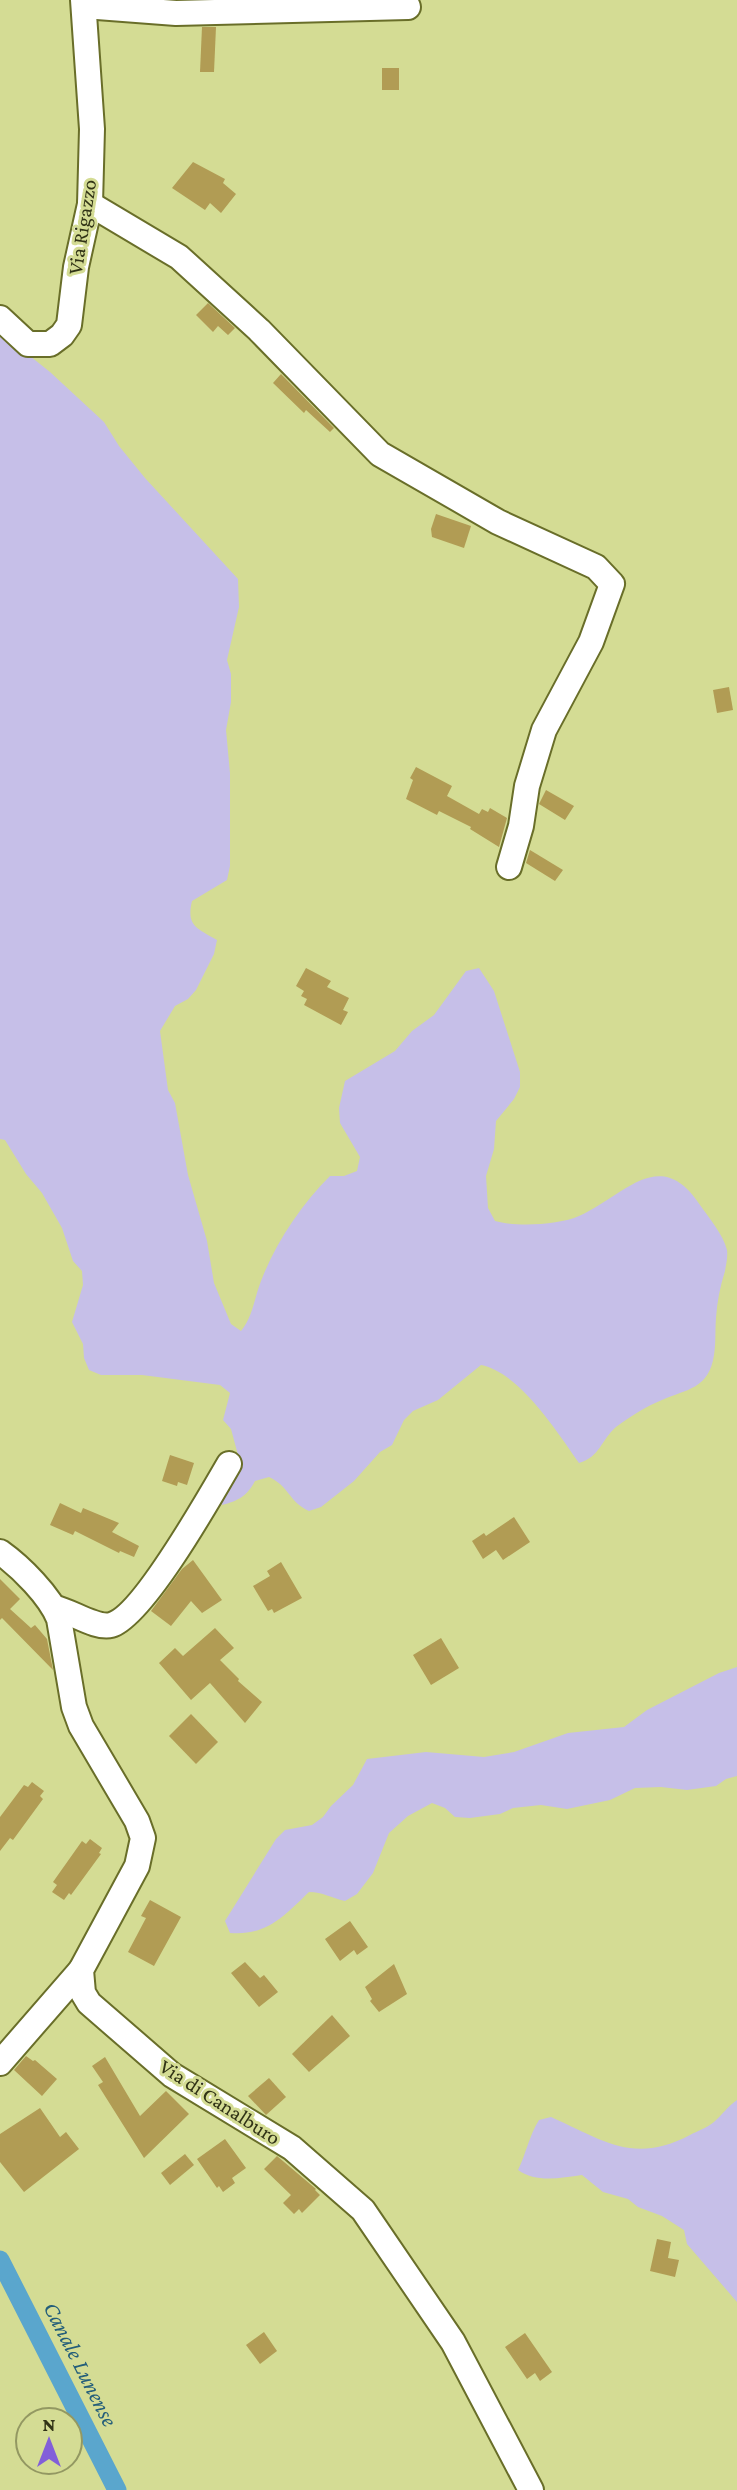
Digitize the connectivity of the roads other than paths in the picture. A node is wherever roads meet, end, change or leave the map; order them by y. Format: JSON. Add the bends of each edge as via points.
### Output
{"nodes":[{"id":1,"x":405,"y":0,"type":"edge"},
{"id":2,"x":84,"y":3,"type":"edge"},
{"id":3,"x":90,"y":204,"type":"junction"},
{"id":4,"x":0,"y":318,"type":"edge"},
{"id":5,"x":509,"y":867,"type":"dead end"},
{"id":6,"x":229,"y":1464,"type":"dead end"},
{"id":7,"x":0,"y":1552,"type":"edge"},
{"id":8,"x":55,"y":1608,"type":"junction"},
{"id":9,"x":81,"y":1970,"type":"junction"},
{"id":10,"x":0,"y":2063,"type":"edge"},
{"id":11,"x":531,"y":2490,"type":"edge"}],
"edges":[{"from":1,"to":2,"type":"street","via":[[408,7],[176,13]]},
{"from":2,"to":3,"type":"street","name":"Via Rigazzo","via":[[92,119]]},
{"from":3,"to":4,"type":"street","name":"Via Rigazzo","via":[[69,325],[62,335],[50,344],[28,344]]},
{"from":3,"to":5,"type":"street","via":[[179,257],[259,330],[380,454],[498,522],[596,567],[612,584],[591,642],[544,730]]},
{"from":6,"to":8,"type":"street","via":[[151,1587],[123,1620],[104,1626]]},
{"from":7,"to":8,"type":"street"},
{"from":8,"to":9,"type":"street","via":[[81,1726],[143,1838],[137,1866]]},
{"from":9,"to":10,"type":"street"},
{"from":9,"to":11,"type":"street","name":"Via di Canalburo","via":[[89,2003],[172,2075],[292,2148],[363,2210],[453,2342]]}]}
